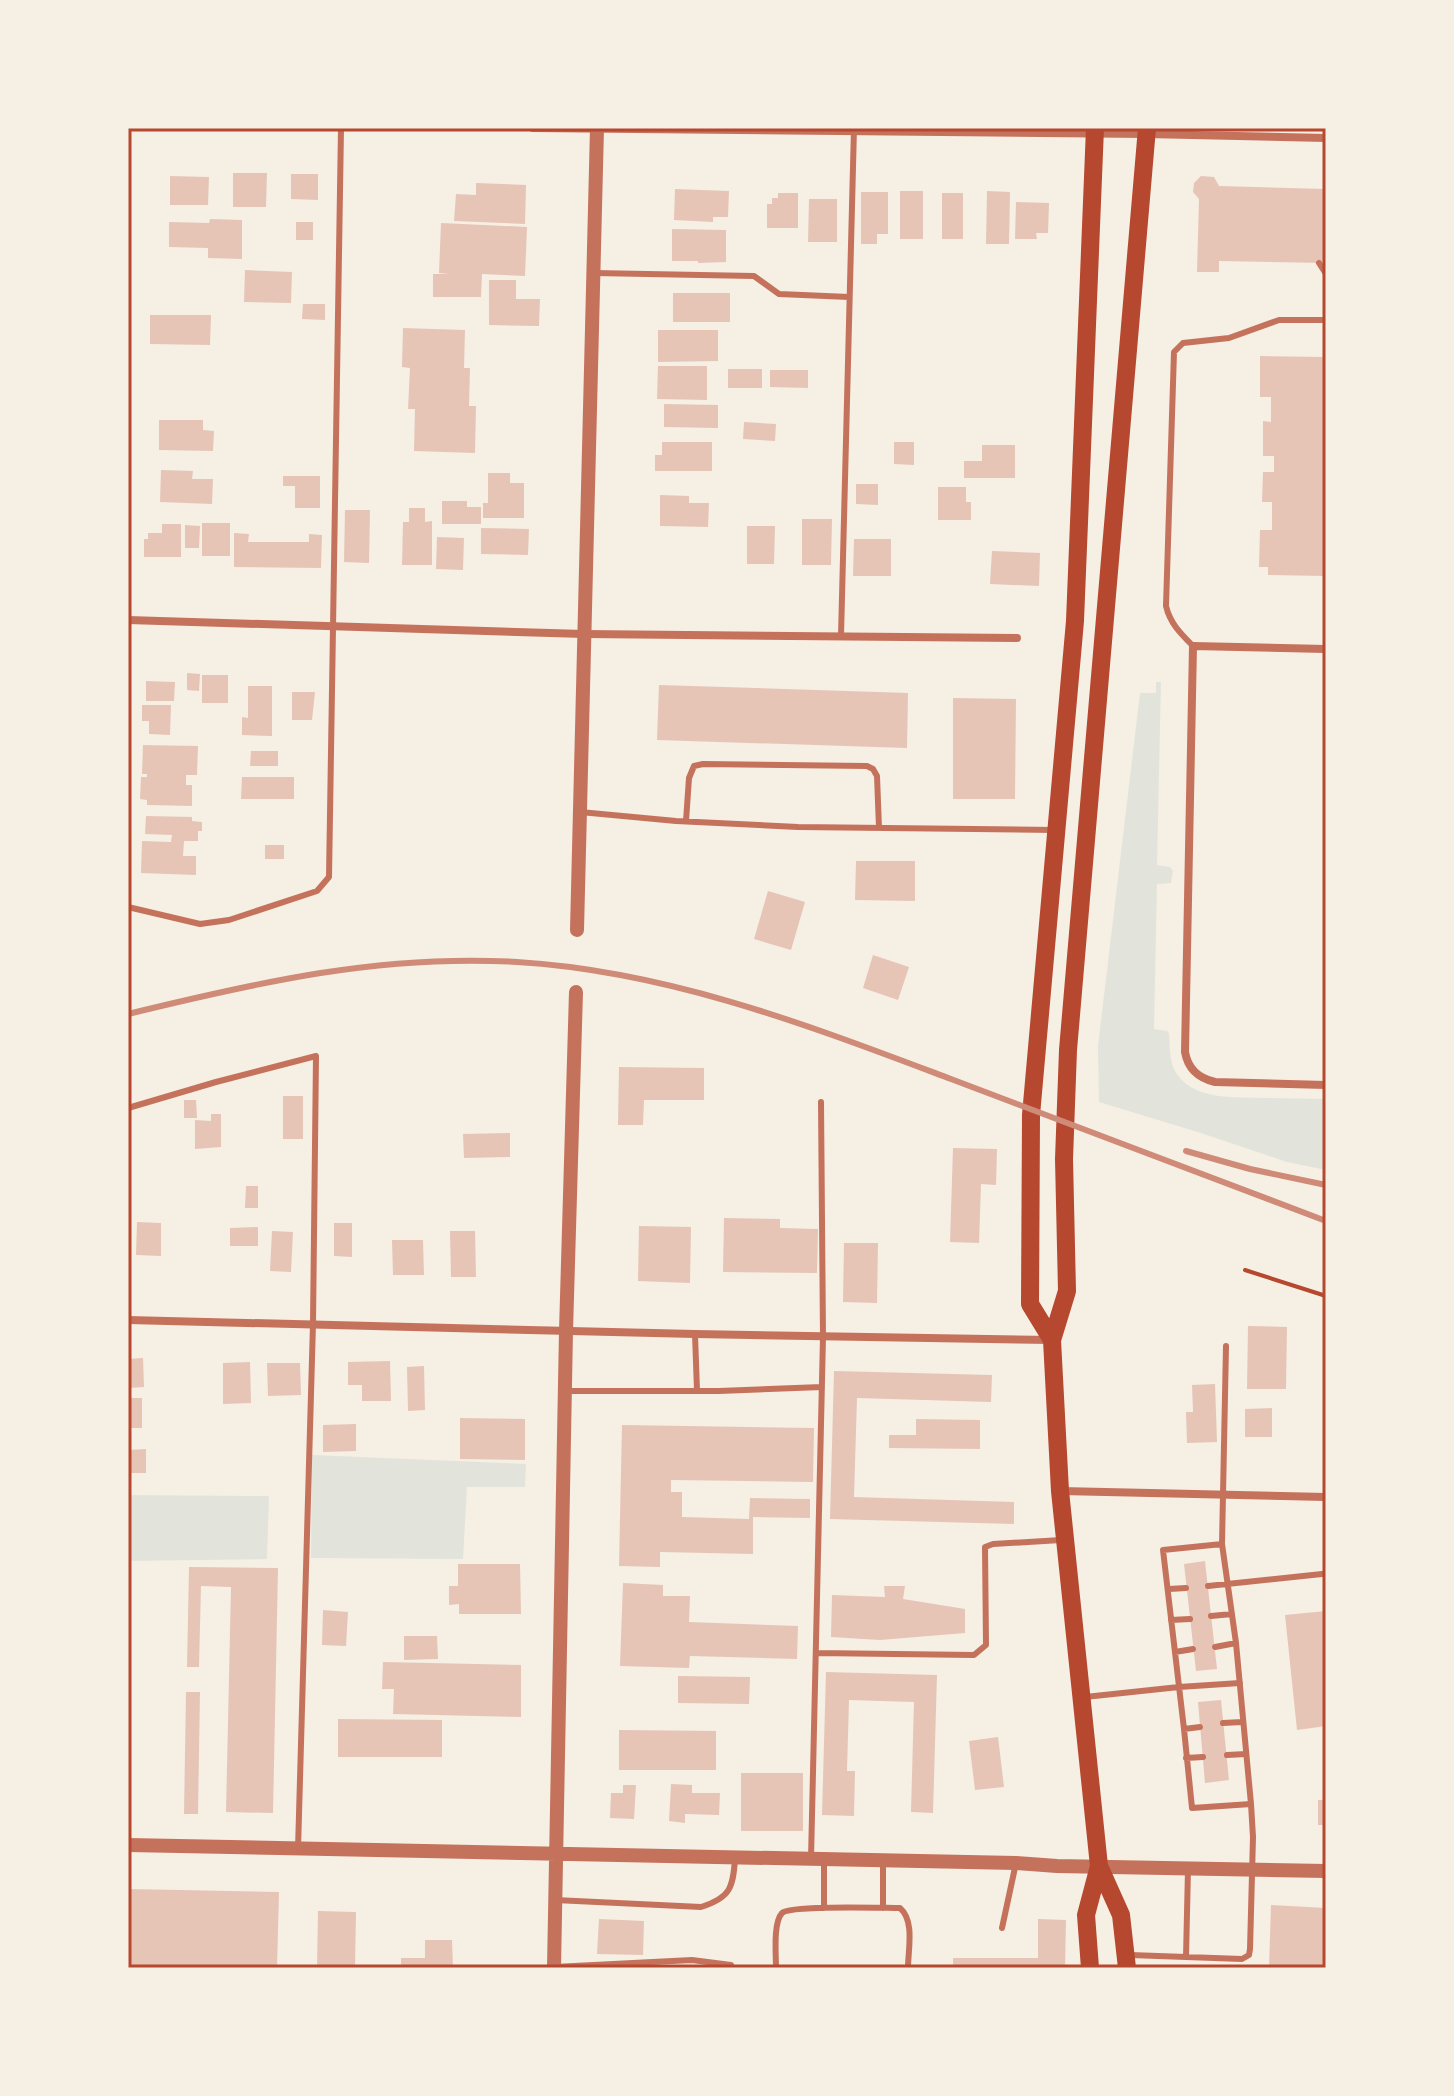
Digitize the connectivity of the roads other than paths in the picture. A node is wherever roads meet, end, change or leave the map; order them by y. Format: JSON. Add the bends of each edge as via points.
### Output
{"nodes":[{"id":1,"x":341,"y":128,"type":"edge"},
{"id":2,"x":533,"y":128,"type":"edge"},
{"id":3,"x":597,"y":129,"type":"edge"},
{"id":4,"x":854,"y":130,"type":"edge"},
{"id":5,"x":1095,"y":131,"type":"edge"},
{"id":6,"x":1146,"y":131,"type":"edge"},
{"id":7,"x":1326,"y":138,"type":"edge"},
{"id":8,"x":1319,"y":263,"type":"dead end"},
{"id":9,"x":594,"y":273,"type":"junction"},
{"id":10,"x":1326,"y":274,"type":"edge"},
{"id":11,"x":849,"y":297,"type":"junction"},
{"id":12,"x":1326,"y":320,"type":"edge"},
{"id":13,"x":128,"y":620,"type":"edge"},
{"id":14,"x":332,"y":627,"type":"junction"},
{"id":15,"x":584,"y":634,"type":"junction"},
{"id":16,"x":841,"y":636,"type":"junction"},
{"id":17,"x":1017,"y":638,"type":"dead end"},
{"id":18,"x":1193,"y":646,"type":"junction"},
{"id":19,"x":1326,"y":649,"type":"edge"},
{"id":20,"x":580,"y":812,"type":"junction"},
{"id":21,"x":686,"y":821,"type":"junction"},
{"id":22,"x":879,"y":828,"type":"junction"},
{"id":23,"x":1056,"y":830,"type":"junction"},
{"id":24,"x":128,"y":907,"type":"edge"},
{"id":25,"x":577,"y":930,"type":"dead end"},
{"id":26,"x":576,"y":992,"type":"dead end"},
{"id":27,"x":1326,"y":1085,"type":"edge"},
{"id":28,"x":821,"y":1102,"type":"dead end"},
{"id":29,"x":128,"y":1108,"type":"edge"},
{"id":30,"x":128,"y":1320,"type":"edge"},
{"id":31,"x":313,"y":1324,"type":"junction"},
{"id":32,"x":566,"y":1331,"type":"junction"},
{"id":33,"x":695,"y":1334,"type":"junction"},
{"id":34,"x":823,"y":1337,"type":"junction"},
{"id":35,"x":1052,"y":1340,"type":"junction"},
{"id":36,"x":1226,"y":1346,"type":"dead end"},
{"id":37,"x":822,"y":1387,"type":"junction"},
{"id":38,"x":565,"y":1391,"type":"junction"},
{"id":39,"x":697,"y":1391,"type":"junction"},
{"id":40,"x":1060,"y":1491,"type":"junction"},
{"id":41,"x":1224,"y":1494,"type":"junction"},
{"id":42,"x":1326,"y":1497,"type":"edge"},
{"id":43,"x":1065,"y":1540,"type":"junction"},
{"id":44,"x":1222,"y":1544,"type":"junction"},
{"id":45,"x":1322,"y":1574,"type":"dead end"},
{"id":46,"x":1227,"y":1584,"type":"junction"},
{"id":47,"x":1208,"y":1586,"type":"dead end"},
{"id":48,"x":1186,"y":1588,"type":"dead end"},
{"id":49,"x":1169,"y":1589,"type":"junction"},
{"id":50,"x":1232,"y":1614,"type":"junction"},
{"id":51,"x":1211,"y":1616,"type":"dead end"},
{"id":52,"x":1190,"y":1619,"type":"dead end"},
{"id":53,"x":1171,"y":1620,"type":"junction"},
{"id":54,"x":1236,"y":1643,"type":"junction"},
{"id":55,"x":1215,"y":1647,"type":"dead end"},
{"id":56,"x":1193,"y":1649,"type":"dead end"},
{"id":57,"x":1175,"y":1652,"type":"junction"},
{"id":58,"x":816,"y":1653,"type":"junction"},
{"id":59,"x":1240,"y":1683,"type":"junction"},
{"id":60,"x":1179,"y":1687,"type":"junction"},
{"id":61,"x":1082,"y":1697,"type":"junction"},
{"id":62,"x":1242,"y":1722,"type":"junction"},
{"id":63,"x":1223,"y":1723,"type":"dead end"},
{"id":64,"x":1200,"y":1727,"type":"dead end"},
{"id":65,"x":1184,"y":1729,"type":"junction"},
{"id":66,"x":1246,"y":1754,"type":"junction"},
{"id":67,"x":1227,"y":1755,"type":"dead end"},
{"id":68,"x":1203,"y":1757,"type":"dead end"},
{"id":69,"x":1186,"y":1758,"type":"junction"},
{"id":70,"x":1251,"y":1804,"type":"junction"},
{"id":71,"x":128,"y":1845,"type":"edge"},
{"id":72,"x":298,"y":1849,"type":"junction"},
{"id":73,"x":556,"y":1854,"type":"junction"},
{"id":74,"x":735,"y":1858,"type":"junction"},
{"id":75,"x":817,"y":1860,"type":"junction"},
{"id":76,"x":883,"y":1862,"type":"junction"},
{"id":77,"x":1016,"y":1863,"type":"junction"},
{"id":78,"x":1099,"y":1866,"type":"junction"},
{"id":79,"x":1188,"y":1869,"type":"junction"},
{"id":80,"x":1252,"y":1870,"type":"junction"},
{"id":81,"x":1326,"y":1871,"type":"edge"},
{"id":82,"x":555,"y":1900,"type":"junction"},
{"id":83,"x":824,"y":1908,"type":"junction"},
{"id":84,"x":883,"y":1908,"type":"junction"},
{"id":85,"x":1002,"y":1928,"type":"dead end"},
{"id":86,"x":1186,"y":1957,"type":"junction"},
{"id":87,"x":1126,"y":1962,"type":"edge"},
{"id":88,"x":731,"y":1965,"type":"dead end"},
{"id":89,"x":554,"y":1968,"type":"edge"},
{"id":90,"x":776,"y":1968,"type":"edge"},
{"id":91,"x":908,"y":1968,"type":"edge"},
{"id":92,"x":1090,"y":1968,"type":"edge"}],
"edges":[{"from":1,"to":14,"type":"lane"},
{"from":2,"to":3,"type":"street"},
{"from":3,"to":4,"type":"street"},
{"from":3,"to":9,"type":"street"},
{"from":4,"to":5,"type":"street"},
{"from":4,"to":11,"type":"lane"},
{"from":5,"to":6,"type":"street"},
{"from":5,"to":23,"type":"main road","via":[[1075,621]]},
{"from":6,"to":7,"type":"street"},
{"from":6,"to":35,"type":"main road","via":[[1068,1050],[1067,1291]]},
{"from":8,"to":10,"type":"lane"},
{"from":9,"to":11,"type":"lane","via":[[754,276],[779,294]]},
{"from":9,"to":15,"type":"street"},
{"from":11,"to":16,"type":"lane"},
{"from":12,"to":18,"type":"lane","via":[[1279,320],[1229,338],[1183,343],[1174,352],[1166,606],[1175,628]]},
{"from":13,"to":14,"type":"street"},
{"from":14,"to":15,"type":"street"},
{"from":14,"to":24,"type":"lane","via":[[329,877],[317,891],[229,920],[200,924]]},
{"from":15,"to":16,"type":"street"},
{"from":15,"to":20,"type":"street"},
{"from":16,"to":17,"type":"street"},
{"from":18,"to":19,"type":"street"},
{"from":18,"to":27,"type":"street","via":[[1185,1052],[1189,1067],[1215,1082]]},
{"from":20,"to":21,"type":"lane"},
{"from":20,"to":25,"type":"street"},
{"from":21,"to":22,"type":"lane"},
{"from":21,"to":22,"type":"lane","via":[[694,766],[867,766],[877,776]]},
{"from":22,"to":23,"type":"lane"},
{"from":23,"to":35,"type":"main road","via":[[1031,1115],[1030,1304]]},
{"from":26,"to":32,"type":"street"},
{"from":28,"to":34,"type":"lane"},
{"from":29,"to":31,"type":"lane","via":[[316,1056]]},
{"from":30,"to":31,"type":"street"},
{"from":31,"to":32,"type":"street"},
{"from":31,"to":72,"type":"lane"},
{"from":32,"to":33,"type":"street"},
{"from":32,"to":38,"type":"street"},
{"from":33,"to":34,"type":"street"},
{"from":33,"to":39,"type":"lane"},
{"from":34,"to":35,"type":"street"},
{"from":34,"to":37,"type":"lane"},
{"from":35,"to":40,"type":"main road"},
{"from":36,"to":41,"type":"lane"},
{"from":37,"to":39,"type":"lane"},
{"from":37,"to":58,"type":"lane"},
{"from":38,"to":39,"type":"lane"},
{"from":38,"to":73,"type":"street"},
{"from":40,"to":41,"type":"street"},
{"from":40,"to":43,"type":"main road"},
{"from":41,"to":42,"type":"street"},
{"from":41,"to":44,"type":"lane"},
{"from":43,"to":58,"type":"lane","via":[[985,1547],[986,1645],[974,1655]]},
{"from":43,"to":61,"type":"main road"},
{"from":44,"to":46,"type":"lane"},
{"from":44,"to":49,"type":"lane","via":[[1163,1550]]},
{"from":45,"to":46,"type":"lane"},
{"from":46,"to":47,"type":"lane"},
{"from":46,"to":50,"type":"lane"},
{"from":48,"to":49,"type":"lane"},
{"from":49,"to":53,"type":"lane"},
{"from":50,"to":51,"type":"lane"},
{"from":50,"to":54,"type":"lane"},
{"from":52,"to":53,"type":"lane"},
{"from":53,"to":57,"type":"lane"},
{"from":54,"to":55,"type":"lane"},
{"from":54,"to":59,"type":"lane"},
{"from":56,"to":57,"type":"lane"},
{"from":57,"to":60,"type":"lane"},
{"from":58,"to":75,"type":"lane"},
{"from":59,"to":60,"type":"lane"},
{"from":59,"to":62,"type":"lane"},
{"from":60,"to":61,"type":"lane"},
{"from":60,"to":65,"type":"lane"},
{"from":61,"to":78,"type":"main road"},
{"from":62,"to":63,"type":"lane"},
{"from":62,"to":66,"type":"lane"},
{"from":64,"to":65,"type":"lane"},
{"from":65,"to":69,"type":"lane"},
{"from":66,"to":67,"type":"lane"},
{"from":66,"to":70,"type":"lane"},
{"from":68,"to":69,"type":"lane"},
{"from":69,"to":70,"type":"lane","via":[[1192,1808]]},
{"from":70,"to":80,"type":"lane"},
{"from":71,"to":72,"type":"street"},
{"from":72,"to":73,"type":"street"},
{"from":73,"to":74,"type":"street"},
{"from":73,"to":82,"type":"street"},
{"from":74,"to":75,"type":"street"},
{"from":74,"to":82,"type":"lane","via":[[729,1893],[701,1907]]},
{"from":75,"to":76,"type":"street"},
{"from":75,"to":83,"type":"lane"},
{"from":76,"to":77,"type":"street"},
{"from":76,"to":84,"type":"lane"},
{"from":77,"to":78,"type":"street"},
{"from":77,"to":85,"type":"lane"},
{"from":78,"to":79,"type":"street"},
{"from":78,"to":87,"type":"main road","via":[[1121,1915]]},
{"from":78,"to":92,"type":"main road","via":[[1086,1915]]},
{"from":79,"to":80,"type":"street"},
{"from":79,"to":86,"type":"lane"},
{"from":80,"to":81,"type":"street"},
{"from":80,"to":86,"type":"lane","via":[[1249,1955]]},
{"from":82,"to":89,"type":"street"},
{"from":83,"to":84,"type":"lane"},
{"from":83,"to":90,"type":"lane","via":[[782,1913],[776,1931]]},
{"from":84,"to":91,"type":"lane","via":[[900,1908],[906,1914]]},
{"from":86,"to":87,"type":"lane"},
{"from":88,"to":89,"type":"lane","via":[[692,1960]]}]}
